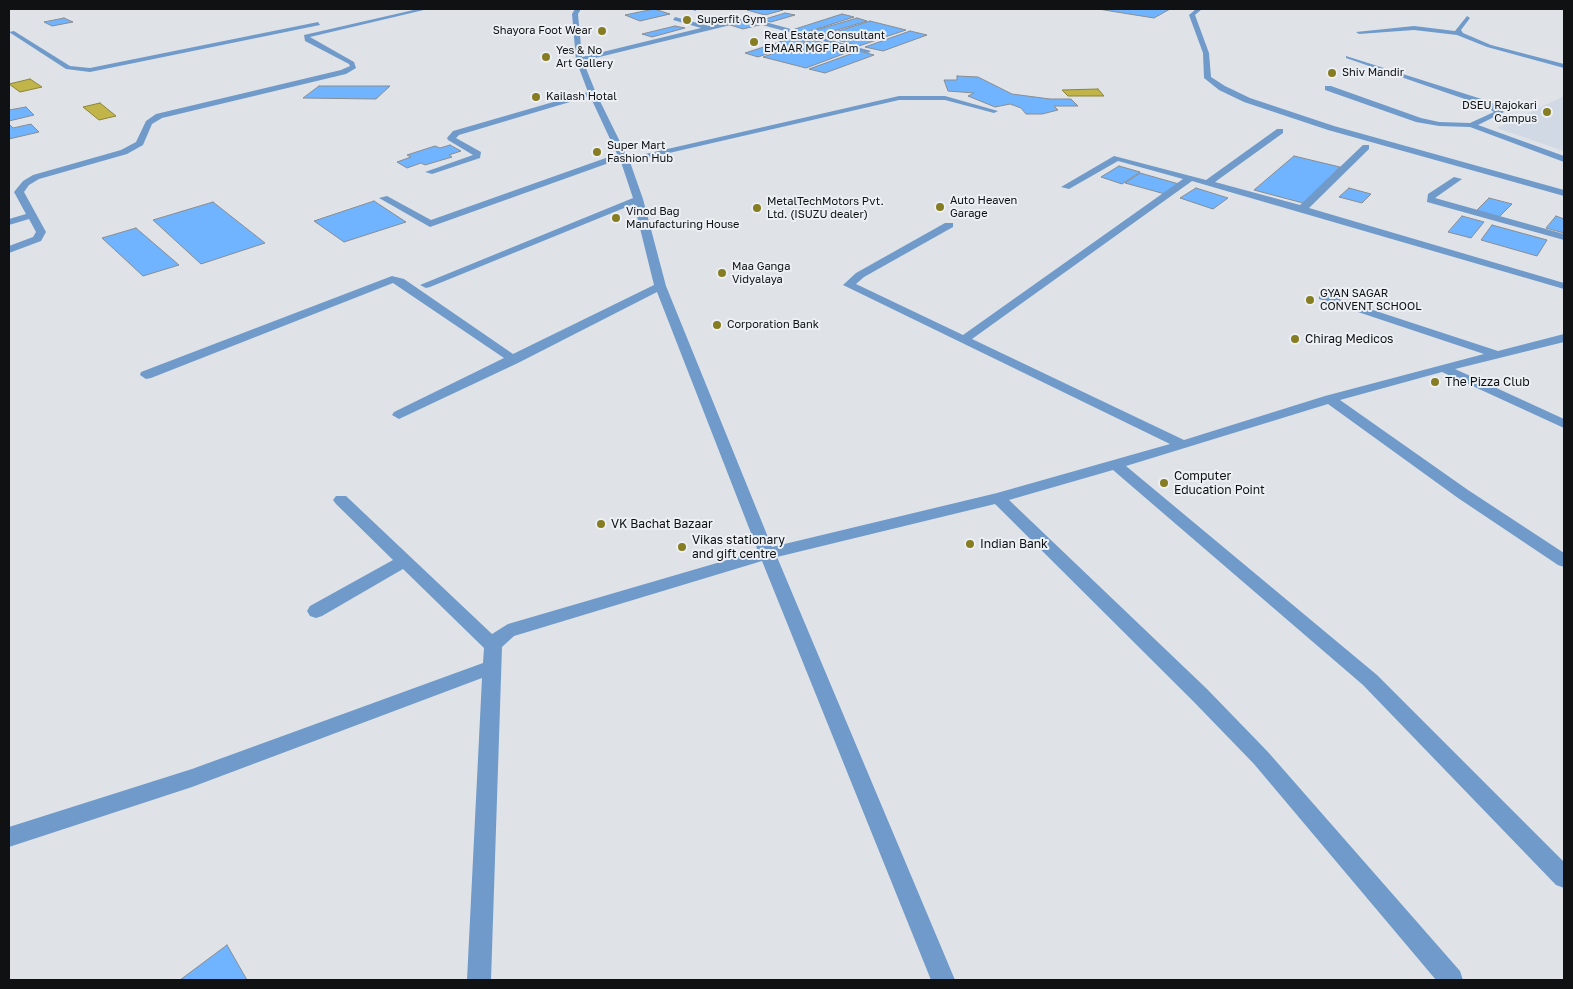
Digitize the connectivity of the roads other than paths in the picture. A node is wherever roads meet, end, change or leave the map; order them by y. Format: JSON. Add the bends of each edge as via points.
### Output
{"nodes":[{"id":1,"x":393,"y":9,"type":"edge"},
{"id":2,"x":425,"y":9,"type":"edge"},
{"id":3,"x":578,"y":9,"type":"edge"},
{"id":4,"x":1199,"y":9,"type":"edge"},
{"id":5,"x":744,"y":12,"type":"dead end"},
{"id":6,"x":1467,"y":18,"type":"dead end"},
{"id":7,"x":675,"y":19,"type":"dead end"},
{"id":8,"x":747,"y":19,"type":"junction"},
{"id":9,"x":336,"y":21,"type":"dead end"},
{"id":10,"x":326,"y":23,"type":"dead end"},
{"id":11,"x":707,"y":28,"type":"junction"},
{"id":12,"x":12,"y":32,"type":"dead end"},
{"id":13,"x":1359,"y":32,"type":"dead end"},
{"id":14,"x":1458,"y":32,"type":"junction"},
{"id":15,"x":868,"y":51,"type":"dead end"},
{"id":16,"x":1348,"y":57,"type":"dead end"},
{"id":17,"x":579,"y":60,"type":"junction"},
{"id":18,"x":1564,"y":66,"type":"edge"},
{"id":19,"x":1328,"y":88,"type":"dead end"},
{"id":20,"x":592,"y":93,"type":"junction"},
{"id":21,"x":994,"y":111,"type":"dead end"},
{"id":22,"x":1472,"y":125,"type":"junction"},
{"id":23,"x":1280,"y":131,"type":"dead end"},
{"id":24,"x":1366,"y":148,"type":"dead end"},
{"id":25,"x":624,"y":158,"type":"junction"},
{"id":26,"x":1564,"y":159,"type":"edge"},
{"id":27,"x":429,"y":172,"type":"dead end"},
{"id":28,"x":36,"y":177,"type":"junction"},
{"id":29,"x":1190,"y":179,"type":"junction"},
{"id":30,"x":1457,"y":179,"type":"dead end"},
{"id":31,"x":18,"y":181,"type":"dead end"},
{"id":32,"x":1206,"y":184,"type":"junction"},
{"id":33,"x":1066,"y":187,"type":"dead end"},
{"id":34,"x":1564,"y":193,"type":"edge"},
{"id":35,"x":384,"y":198,"type":"dead end"},
{"id":36,"x":638,"y":199,"type":"junction"},
{"id":37,"x":1302,"y":209,"type":"junction"},
{"id":38,"x":33,"y":215,"type":"junction"},
{"id":39,"x":9,"y":222,"type":"edge"},
{"id":40,"x":949,"y":225,"type":"dead end"},
{"id":41,"x":1564,"y":237,"type":"edge"},
{"id":42,"x":9,"y":250,"type":"edge"},
{"id":43,"x":426,"y":285,"type":"dead end"},
{"id":44,"x":660,"y":286,"type":"junction"},
{"id":45,"x":1564,"y":286,"type":"edge"},
{"id":46,"x":1323,"y":297,"type":"dead end"},
{"id":47,"x":1564,"y":338,"type":"edge"},
{"id":48,"x":965,"y":339,"type":"junction"},
{"id":49,"x":1496,"y":354,"type":"junction"},
{"id":50,"x":514,"y":360,"type":"junction"},
{"id":51,"x":1443,"y":368,"type":"junction"},
{"id":52,"x":146,"y":375,"type":"dead end"},
{"id":53,"x":1330,"y":399,"type":"junction"},
{"id":54,"x":399,"y":415,"type":"dead end"},
{"id":55,"x":1564,"y":424,"type":"edge"},
{"id":56,"x":1183,"y":445,"type":"junction"},
{"id":57,"x":1116,"y":464,"type":"junction"},
{"id":58,"x":998,"y":498,"type":"junction"},
{"id":59,"x":341,"y":500,"type":"dead end"},
{"id":60,"x":767,"y":554,"type":"junction"},
{"id":61,"x":405,"y":561,"type":"junction"},
{"id":62,"x":1564,"y":561,"type":"edge"},
{"id":63,"x":316,"y":611,"type":"dead end"},
{"id":64,"x":493,"y":646,"type":"junction"},
{"id":65,"x":492,"y":667,"type":"junction"},
{"id":66,"x":9,"y":837,"type":"edge"},
{"id":67,"x":1564,"y":877,"type":"edge"},
{"id":68,"x":479,"y":980,"type":"edge"},
{"id":69,"x":943,"y":980,"type":"edge"},
{"id":70,"x":1451,"y":980,"type":"edge"}],
"edges":[{"from":1,"to":9,"type":"street"},
{"from":2,"to":28,"type":"street","via":[[306,36],[306,40],[352,63],[354,67],[159,116],[149,122],[140,143],[124,152]]},
{"from":3,"to":17,"type":"street","via":[[575,14]]},
{"from":4,"to":34,"type":"street","via":[[1192,15],[1206,52],[1208,78],[1222,88],[1247,100],[1331,128]]},
{"from":5,"to":8,"type":"street"},
{"from":6,"to":14,"type":"street"},
{"from":7,"to":11,"type":"street"},
{"from":8,"to":11,"type":"street"},
{"from":8,"to":15,"type":"street"},
{"from":10,"to":12,"type":"street","via":[[90,70],[68,68]]},
{"from":11,"to":17,"type":"street"},
{"from":13,"to":14,"type":"street","via":[[1414,28]]},
{"from":14,"to":18,"type":"street","via":[[1489,46]]},
{"from":16,"to":22,"type":"street","via":[[1499,109],[1498,114]]},
{"from":17,"to":20,"type":"street"},
{"from":19,"to":22,"type":"street","via":[[1419,120]]},
{"from":20,"to":25,"type":"street"},
{"from":20,"to":27,"type":"street","via":[[456,133],[451,138],[477,156]]},
{"from":21,"to":25,"type":"street","via":[[945,98],[899,98]]},
{"from":22,"to":26,"type":"street"},
{"from":23,"to":32,"type":"street"},
{"from":24,"to":37,"type":"street"},
{"from":25,"to":35,"type":"street","via":[[430,224]]},
{"from":25,"to":36,"type":"street"},
{"from":28,"to":31,"type":"street"},
{"from":28,"to":38,"type":"street","via":[[22,186],[19,192]]},
{"from":29,"to":32,"type":"street"},
{"from":29,"to":33,"type":"street","via":[[1117,158]]},
{"from":29,"to":48,"type":"street"},
{"from":30,"to":41,"type":"street","via":[[1431,196],[1430,200]]},
{"from":32,"to":37,"type":"street"},
{"from":36,"to":43,"type":"street"},
{"from":36,"to":44,"type":"street"},
{"from":37,"to":45,"type":"street"},
{"from":38,"to":39,"type":"street"},
{"from":38,"to":42,"type":"street","via":[[41,232],[37,239]]},
{"from":40,"to":48,"type":"street","via":[[860,275],[849,285]]},
{"from":44,"to":50,"type":"street"},
{"from":44,"to":60,"type":"street"},
{"from":46,"to":49,"type":"street"},
{"from":47,"to":49,"type":"street"},
{"from":48,"to":56,"type":"street"},
{"from":49,"to":51,"type":"street"},
{"from":50,"to":52,"type":"street","via":[[400,281],[392,279]]},
{"from":50,"to":54,"type":"street"},
{"from":51,"to":53,"type":"street"},
{"from":51,"to":55,"type":"street"},
{"from":53,"to":56,"type":"street"},
{"from":53,"to":62,"type":"street"},
{"from":56,"to":57,"type":"street"},
{"from":57,"to":58,"type":"street"},
{"from":57,"to":67,"type":"street","via":[[1370,680]]},
{"from":58,"to":60,"type":"street"},
{"from":58,"to":70,"type":"street","via":[[1200,694],[1261,758]]},
{"from":59,"to":61,"type":"street"},
{"from":60,"to":64,"type":"street","via":[[508,631]]},
{"from":60,"to":69,"type":"street"},
{"from":61,"to":63,"type":"street"},
{"from":61,"to":64,"type":"street"},
{"from":64,"to":65,"type":"street"},
{"from":65,"to":66,"type":"street","via":[[192,778]]},
{"from":65,"to":68,"type":"street"}]}
